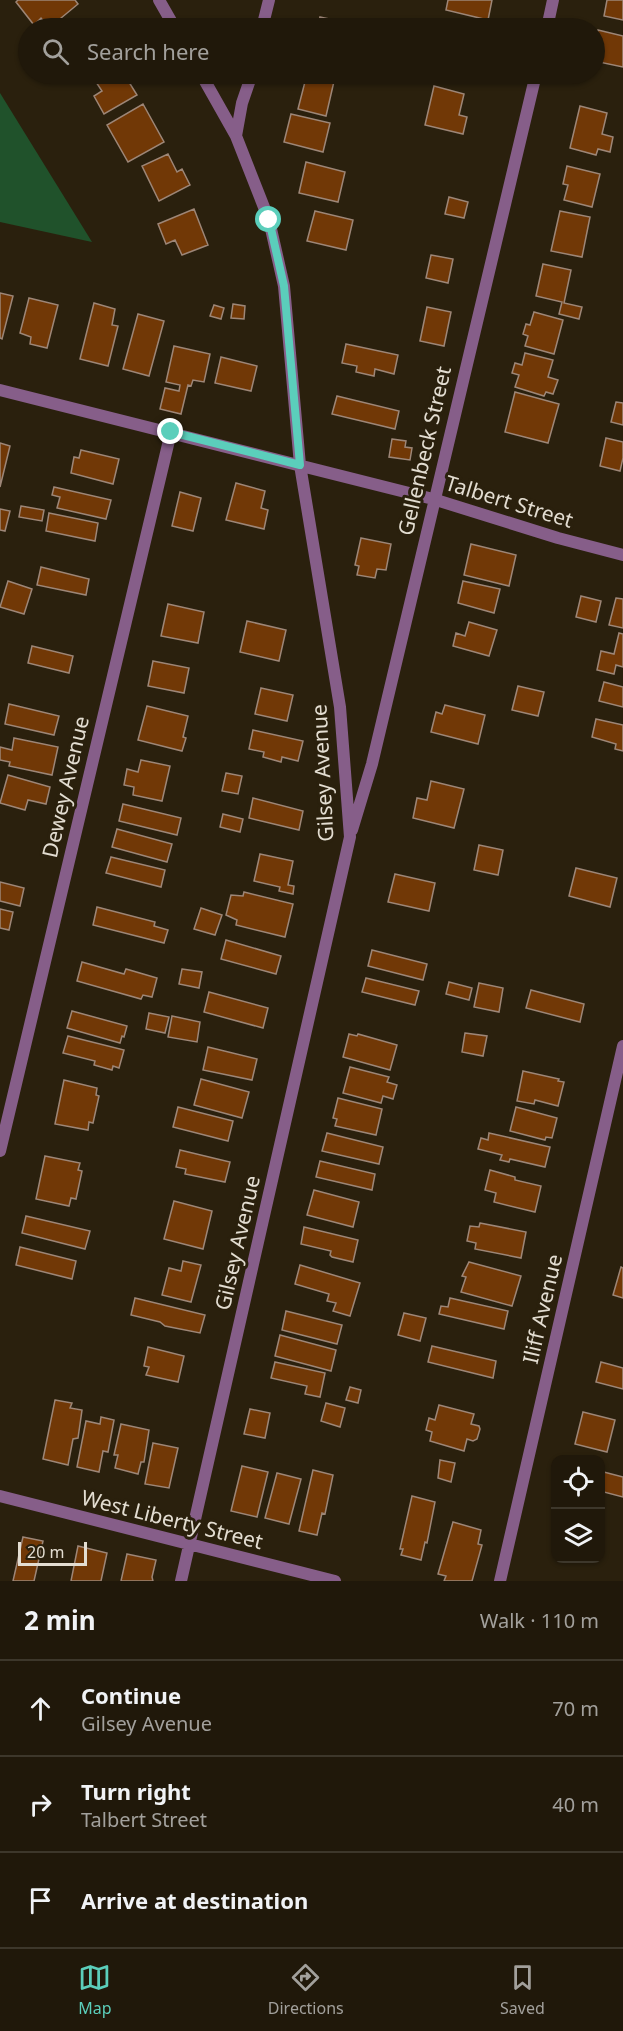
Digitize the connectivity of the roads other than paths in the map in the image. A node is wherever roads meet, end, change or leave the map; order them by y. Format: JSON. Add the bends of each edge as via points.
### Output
{"nodes":[{"id":1,"x":159,"y":0,"type":"edge"},
{"id":2,"x":269,"y":0,"type":"edge"},
{"id":3,"x":554,"y":0,"type":"edge"},
{"id":4,"x":169,"y":18,"type":"edge"},
{"id":5,"x":264,"y":18,"type":"edge"},
{"id":6,"x":550,"y":18,"type":"edge"},
{"id":7,"x":207,"y":84,"type":"edge"},
{"id":8,"x":249,"y":84,"type":"edge"},
{"id":9,"x":534,"y":84,"type":"edge"},
{"id":10,"x":236,"y":136,"type":"junction"},
{"id":11,"x":0,"y":390,"type":"edge"},
{"id":12,"x":171,"y":432,"type":"junction"},
{"id":13,"x":300,"y":465,"type":"junction"},
{"id":14,"x":433,"y":499,"type":"junction"},
{"id":15,"x":623,"y":555,"type":"edge"},
{"id":16,"x":350,"y":837,"type":"junction"},
{"id":17,"x":623,"y":1046,"type":"edge"},
{"id":18,"x":0,"y":1151,"type":"edge"},
{"id":19,"x":0,"y":1496,"type":"edge"},
{"id":20,"x":190,"y":1545,"type":"junction"},
{"id":21,"x":182,"y":1581,"type":"edge"},
{"id":22,"x":335,"y":1581,"type":"edge"},
{"id":23,"x":500,"y":1581,"type":"edge"}],
"edges":[{"from":1,"to":4,"type":"street"},
{"from":2,"to":5,"type":"street"},
{"from":3,"to":6,"type":"street"},
{"from":7,"to":10,"type":"street","name":"Gilsey Avenue"},
{"from":8,"to":10,"type":"street"},
{"from":9,"to":14,"type":"street","name":"Gellenbeck Street"},
{"from":10,"to":13,"type":"street","name":"Gilsey Avenue","via":[[269,220],[284,286]]},
{"from":11,"to":12,"type":"street","name":"Talbert Street"},
{"from":12,"to":13,"type":"street","name":"Talbert Street"},
{"from":12,"to":18,"type":"street","name":"Dewey Avenue"},
{"from":13,"to":14,"type":"street","name":"Talbert Street"},
{"from":13,"to":16,"type":"street","name":"Gilsey Avenue","via":[[340,707]]},
{"from":14,"to":15,"type":"street","name":"Talbert Street"},
{"from":14,"to":16,"type":"street","name":"Gellenbeck Street","via":[[372,764]]},
{"from":16,"to":20,"type":"street","name":"Gilsey Avenue"},
{"from":17,"to":23,"type":"street","name":"Iliff Avenue"},
{"from":19,"to":20,"type":"street","name":"West Liberty Street"},
{"from":20,"to":21,"type":"street","name":"Gilsey Avenue"},
{"from":20,"to":22,"type":"street","name":"West Liberty Street"}]}
